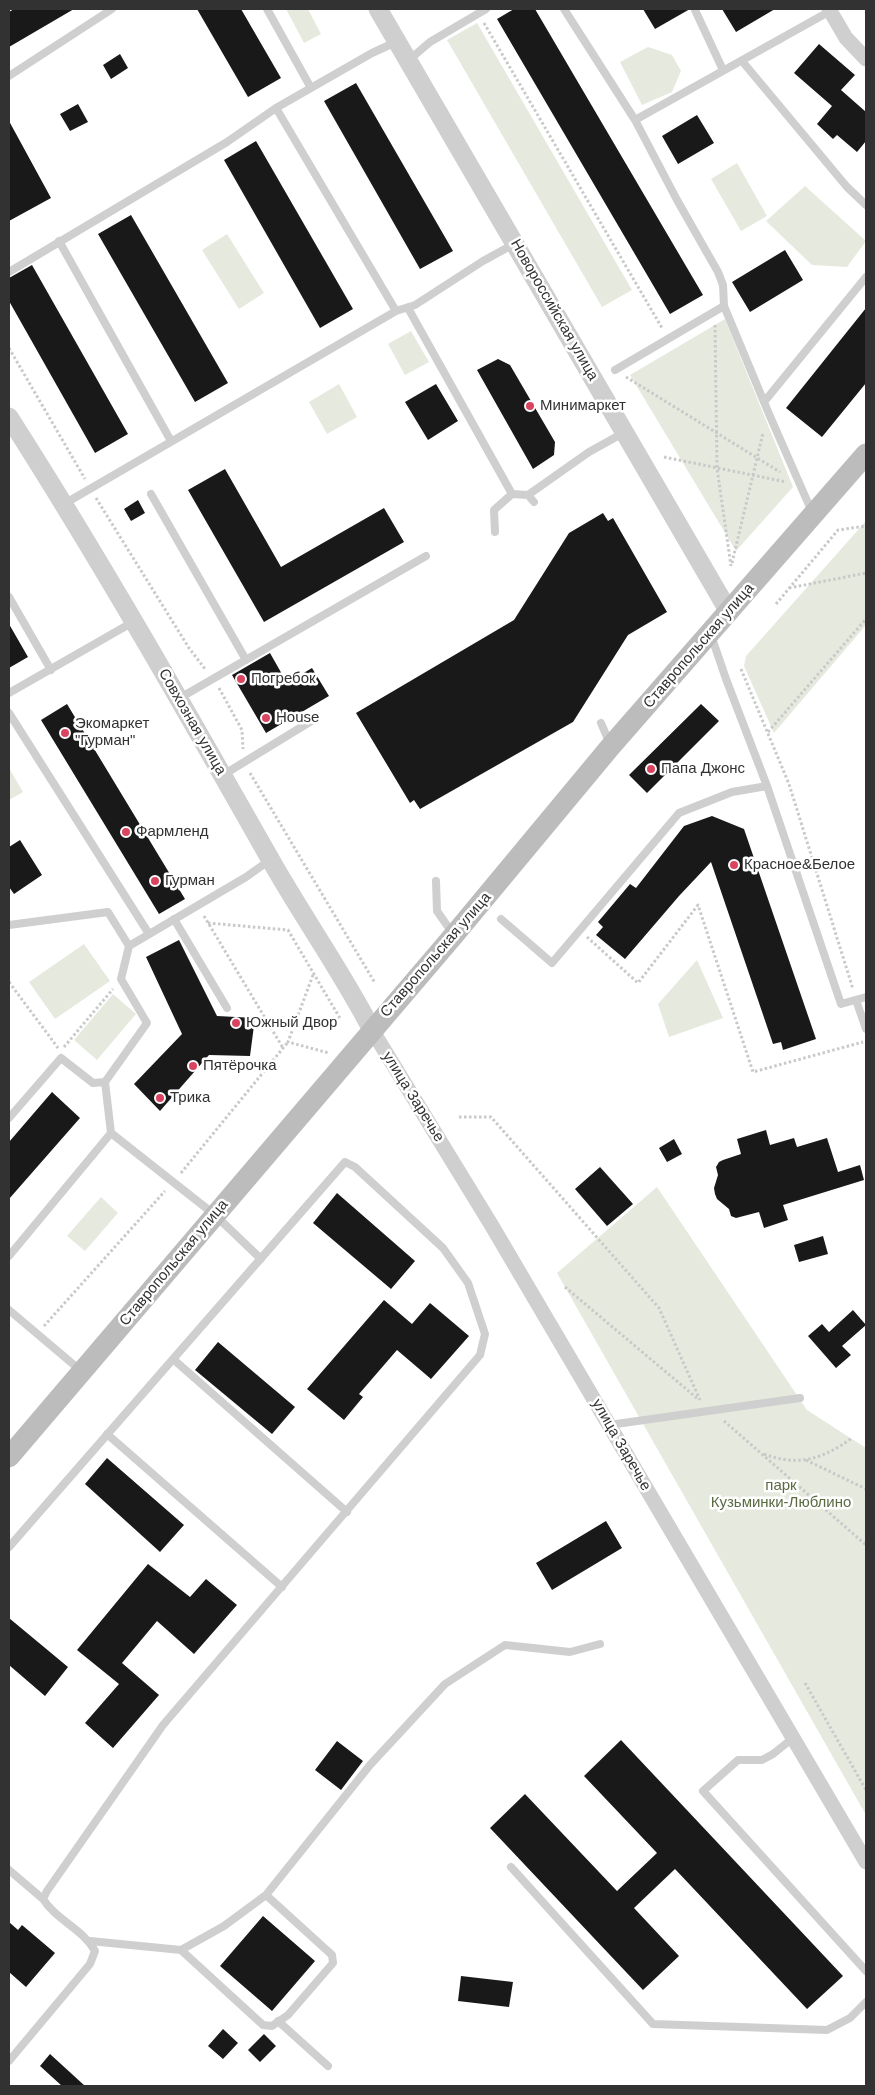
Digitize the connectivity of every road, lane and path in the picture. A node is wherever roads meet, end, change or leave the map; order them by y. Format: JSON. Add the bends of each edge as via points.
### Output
{"nodes":[{"id":1,"x":112,"y":9,"type":"edge"},
{"id":2,"x":267,"y":9,"type":"edge"},
{"id":3,"x":378,"y":9,"type":"edge"},
{"id":4,"x":486,"y":9,"type":"edge"},
{"id":5,"x":564,"y":9,"type":"edge"},
{"id":6,"x":695,"y":10,"type":"dead end"},
{"id":7,"x":831,"y":10,"type":"edge"},
{"id":8,"x":478,"y":13,"type":"junction"},
{"id":9,"x":397,"y":42,"type":"junction"},
{"id":10,"x":866,"y":59,"type":"edge"},
{"id":11,"x":408,"y":60,"type":"junction"},
{"id":12,"x":742,"y":61,"type":"junction"},
{"id":13,"x":723,"y":70,"type":"junction"},
{"id":14,"x":9,"y":76,"type":"edge"},
{"id":15,"x":311,"y":88,"type":"junction"},
{"id":16,"x":276,"y":108,"type":"junction"},
{"id":17,"x":635,"y":120,"type":"junction"},
{"id":18,"x":866,"y":205,"type":"edge"},
{"id":19,"x":59,"y":242,"type":"junction"},
{"id":20,"x":514,"y":244,"type":"junction"},
{"id":21,"x":9,"y":272,"type":"edge"},
{"id":22,"x":866,"y":277,"type":"edge"},
{"id":23,"x":724,"y":306,"type":"junction"},
{"id":24,"x":408,"y":308,"type":"junction"},
{"id":25,"x":396,"y":311,"type":"junction"},
{"id":26,"x":716,"y":311,"type":"junction"},
{"id":27,"x":668,"y":338,"type":"junction"},
{"id":28,"x":9,"y":348,"type":"edge"},
{"id":29,"x":615,"y":370,"type":"joint"},
{"id":30,"x":764,"y":402,"type":"junction"},
{"id":31,"x":769,"y":414,"type":"junction"},
{"id":32,"x":9,"y":417,"type":"edge"},
{"id":33,"x":715,"y":431,"type":"junction"},
{"id":34,"x":625,"y":432,"type":"junction"},
{"id":35,"x":171,"y":440,"type":"junction"},
{"id":36,"x":866,"y":454,"type":"edge"},
{"id":37,"x":664,"y":457,"type":"dead end"},
{"id":38,"x":756,"y":457,"type":"junction"},
{"id":39,"x":717,"y":468,"type":"junction"},
{"id":40,"x":752,"y":476,"type":"junction"},
{"id":41,"x":799,"y":484,"type":"junction"},
{"id":42,"x":90,"y":488,"type":"junction"},
{"id":43,"x":151,"y":494,"type":"dead end"},
{"id":44,"x":512,"y":494,"type":"junction"},
{"id":45,"x":528,"y":496,"type":"junction"},
{"id":46,"x":534,"y":502,"type":"dead end"},
{"id":47,"x":64,"y":504,"type":"junction"},
{"id":48,"x":814,"y":516,"type":"junction"},
{"id":49,"x":866,"y":526,"type":"edge"},
{"id":50,"x":495,"y":532,"type":"dead end"},
{"id":51,"x":426,"y":556,"type":"dead end"},
{"id":52,"x":866,"y":573,"type":"edge"},
{"id":53,"x":789,"y":588,"type":"junction"},
{"id":54,"x":9,"y":597,"type":"edge"},
{"id":55,"x":776,"y":604,"type":"dead end"},
{"id":56,"x":729,"y":612,"type":"junction"},
{"id":57,"x":866,"y":619,"type":"edge"},
{"id":58,"x":134,"y":622,"type":"junction"},
{"id":59,"x":711,"y":633,"type":"junction"},
{"id":60,"x":246,"y":660,"type":"junction"},
{"id":61,"x":740,"y":669,"type":"dead end"},
{"id":62,"x":51,"y":670,"type":"junction"},
{"id":63,"x":213,"y":679,"type":"junction"},
{"id":64,"x":9,"y":693,"type":"edge"},
{"id":65,"x":178,"y":699,"type":"junction"},
{"id":66,"x":9,"y":713,"type":"edge"},
{"id":67,"x":313,"y":720,"type":"dead end"},
{"id":68,"x":601,"y":723,"type":"dead end"},
{"id":69,"x":768,"y":732,"type":"junction"},
{"id":70,"x":611,"y":746,"type":"junction"},
{"id":71,"x":243,"y":763,"type":"junction"},
{"id":72,"x":223,"y":775,"type":"junction"},
{"id":73,"x":767,"y":786,"type":"junction"},
{"id":74,"x":270,"y":860,"type":"junction"},
{"id":75,"x":436,"y":881,"type":"dead end"},
{"id":76,"x":198,"y":905,"type":"junction"},
{"id":77,"x":174,"y":919,"type":"junction"},
{"id":78,"x":501,"y":919,"type":"dead end"},
{"id":79,"x":208,"y":923,"type":"junction"},
{"id":80,"x":9,"y":926,"type":"edge"},
{"id":81,"x":580,"y":930,"type":"junction"},
{"id":82,"x":150,"y":934,"type":"junction"},
{"id":83,"x":454,"y":935,"type":"junction"},
{"id":84,"x":129,"y":946,"type":"junction"},
{"id":85,"x":314,"y":974,"type":"junction"},
{"id":86,"x":121,"y":979,"type":"junction"},
{"id":87,"x":9,"y":982,"type":"edge"},
{"id":88,"x":375,"y":983,"type":"dead end"},
{"id":89,"x":866,"y":997,"type":"edge"},
{"id":90,"x":856,"y":1000,"type":"junction"},
{"id":91,"x":227,"y":1008,"type":"dead end"},
{"id":92,"x":340,"y":1020,"type":"dead end"},
{"id":93,"x":866,"y":1029,"type":"edge"},
{"id":94,"x":372,"y":1030,"type":"junction"},
{"id":95,"x":866,"y":1041,"type":"edge"},
{"id":96,"x":288,"y":1042,"type":"junction"},
{"id":97,"x":283,"y":1048,"type":"junction"},
{"id":98,"x":334,"y":1054,"type":"dead end"},
{"id":99,"x":105,"y":1082,"type":"junction"},
{"id":100,"x":459,"y":1117,"type":"dead end"},
{"id":101,"x":9,"y":1118,"type":"edge"},
{"id":102,"x":111,"y":1133,"type":"junction"},
{"id":103,"x":174,"y":1182,"type":"junction"},
{"id":104,"x":214,"y":1215,"type":"junction"},
{"id":105,"x":9,"y":1256,"type":"edge"},
{"id":106,"x":261,"y":1259,"type":"junction"},
{"id":107,"x":9,"y":1310,"type":"edge"},
{"id":108,"x":37,"y":1333,"type":"junction"},
{"id":109,"x":174,"y":1359,"type":"junction"},
{"id":110,"x":82,"y":1371,"type":"junction"},
{"id":111,"x":800,"y":1398,"type":"dead end"},
{"id":112,"x":702,"y":1402,"type":"dead end"},
{"id":113,"x":610,"y":1425,"type":"junction"},
{"id":114,"x":108,"y":1434,"type":"junction"},
{"id":115,"x":852,"y":1438,"type":"dead end"},
{"id":116,"x":761,"y":1453,"type":"dead end"},
{"id":117,"x":9,"y":1457,"type":"edge"},
{"id":118,"x":806,"y":1460,"type":"junction"},
{"id":119,"x":866,"y":1488,"type":"edge"},
{"id":120,"x":347,"y":1512,"type":"junction"},
{"id":121,"x":9,"y":1547,"type":"edge"},
{"id":122,"x":282,"y":1587,"type":"junction"},
{"id":123,"x":600,"y":1644,"type":"dead end"},
{"id":124,"x":805,"y":1683,"type":"dead end"},
{"id":125,"x":793,"y":1738,"type":"junction"},
{"id":126,"x":866,"y":1790,"type":"edge"},
{"id":127,"x":866,"y":1862,"type":"edge"},
{"id":128,"x":511,"y":1867,"type":"dead end"},
{"id":129,"x":9,"y":1870,"type":"edge"},
{"id":130,"x":266,"y":1895,"type":"junction"},
{"id":131,"x":43,"y":1899,"type":"junction"},
{"id":132,"x":90,"y":1941,"type":"junction"},
{"id":133,"x":181,"y":1950,"type":"junction"},
{"id":134,"x":866,"y":1971,"type":"edge"},
{"id":135,"x":866,"y":2002,"type":"edge"},
{"id":136,"x":278,"y":2021,"type":"junction"},
{"id":137,"x":9,"y":2061,"type":"edge"},
{"id":138,"x":328,"y":2066,"type":"dead end"}],
"edges":[{"from":1,"to":14,"type":"lane"},
{"from":2,"to":15,"type":"lane"},
{"from":3,"to":9,"type":"street","name":"Новороссийская улица"},
{"from":4,"to":8,"type":"lane"},
{"from":5,"to":17,"type":"lane"},
{"from":6,"to":13,"type":"lane"},
{"from":7,"to":10,"type":"street","via":[[846,38]]},
{"from":7,"to":12,"type":"lane"},
{"from":8,"to":11,"type":"lane","via":[[430,42]]},
{"from":8,"to":27,"type":"path"},
{"from":9,"to":11,"type":"street","name":"Новороссийская улица"},
{"from":9,"to":15,"type":"lane"},
{"from":11,"to":20,"type":"street","name":"Новороссийская улица"},
{"from":12,"to":13,"type":"lane"},
{"from":12,"to":18,"type":"lane","via":[[847,187]]},
{"from":13,"to":17,"type":"lane"},
{"from":15,"to":16,"type":"lane"},
{"from":16,"to":19,"type":"lane","via":[[227,142]]},
{"from":16,"to":25,"type":"lane"},
{"from":17,"to":23,"type":"lane","via":[[718,272],[723,285]]},
{"from":19,"to":21,"type":"lane"},
{"from":19,"to":35,"type":"lane"},
{"from":20,"to":24,"type":"lane"},
{"from":20,"to":34,"type":"street","name":"Новороссийская улица"},
{"from":22,"to":30,"type":"lane"},
{"from":23,"to":26,"type":"lane"},
{"from":23,"to":30,"type":"lane"},
{"from":24,"to":25,"type":"lane"},
{"from":24,"to":44,"type":"lane"},
{"from":25,"to":35,"type":"lane"},
{"from":26,"to":27,"type":"lane"},
{"from":26,"to":33,"type":"path"},
{"from":27,"to":29,"type":"lane"},
{"from":28,"to":42,"type":"path"},
{"from":29,"to":33,"type":"path"},
{"from":30,"to":31,"type":"lane"},
{"from":31,"to":38,"type":"path"},
{"from":31,"to":41,"type":"lane"},
{"from":32,"to":47,"type":"street","name":"Совхозная улица"},
{"from":33,"to":38,"type":"path"},
{"from":33,"to":39,"type":"path"},
{"from":34,"to":45,"type":"lane","via":[[588,452]]},
{"from":34,"to":56,"type":"street","name":"Новороссийская улица"},
{"from":35,"to":42,"type":"lane"},
{"from":36,"to":48,"type":"main road","name":"Ставропольская улица"},
{"from":37,"to":39,"type":"path"},
{"from":38,"to":40,"type":"path"},
{"from":38,"to":41,"type":"path"},
{"from":39,"to":40,"type":"path"},
{"from":39,"to":40,"type":"path","via":[[731,566]]},
{"from":40,"to":41,"type":"path"},
{"from":41,"to":48,"type":"lane"},
{"from":42,"to":47,"type":"lane"},
{"from":42,"to":63,"type":"path","via":[[189,648]]},
{"from":43,"to":60,"type":"lane"},
{"from":44,"to":45,"type":"lane"},
{"from":44,"to":50,"type":"lane","via":[[494,510]]},
{"from":45,"to":46,"type":"lane"},
{"from":47,"to":58,"type":"street","name":"Совхозная улица"},
{"from":48,"to":56,"type":"main road","name":"Ставропольская улица"},
{"from":49,"to":53,"type":"path","via":[[838,530]]},
{"from":51,"to":60,"type":"lane"},
{"from":52,"to":53,"type":"path"},
{"from":53,"to":55,"type":"path"},
{"from":54,"to":62,"type":"lane"},
{"from":56,"to":59,"type":"main road","name":"Ставропольская улица"},
{"from":57,"to":69,"type":"path"},
{"from":58,"to":62,"type":"lane"},
{"from":58,"to":65,"type":"street","name":"Совхозная улица"},
{"from":59,"to":70,"type":"main road","name":"Ставропольская улица"},
{"from":59,"to":73,"type":"lane"},
{"from":60,"to":63,"type":"lane"},
{"from":61,"to":69,"type":"path"},
{"from":62,"to":64,"type":"lane"},
{"from":63,"to":65,"type":"lane"},
{"from":63,"to":71,"type":"path","via":[[242,730]]},
{"from":65,"to":72,"type":"street","name":"Совхозная улица"},
{"from":66,"to":82,"type":"lane"},
{"from":67,"to":71,"type":"lane"},
{"from":68,"to":70,"type":"lane"},
{"from":69,"to":90,"type":"path","via":[[790,784]]},
{"from":70,"to":83,"type":"main road","name":"Ставропольская улица"},
{"from":71,"to":72,"type":"lane"},
{"from":71,"to":88,"type":"path"},
{"from":72,"to":74,"type":"street","name":"Совхозная улица"},
{"from":73,"to":81,"type":"lane","via":[[732,792],[678,813]]},
{"from":73,"to":90,"type":"lane","via":[[841,1004]]},
{"from":74,"to":76,"type":"lane"},
{"from":74,"to":94,"type":"street","name":"Совхозная улица"},
{"from":75,"to":83,"type":"lane","via":[[437,912]]},
{"from":76,"to":77,"type":"lane"},
{"from":76,"to":79,"type":"path"},
{"from":77,"to":82,"type":"lane"},
{"from":77,"to":91,"type":"lane"},
{"from":78,"to":81,"type":"lane","via":[[552,963]]},
{"from":79,"to":85,"type":"path","via":[[288,930]]},
{"from":79,"to":97,"type":"path"},
{"from":80,"to":84,"type":"lane","via":[[108,912]]},
{"from":81,"to":95,"type":"path","via":[[638,983],[698,906],[753,1072]]},
{"from":82,"to":84,"type":"lane"},
{"from":83,"to":94,"type":"main road","name":"Ставропольская улица"},
{"from":84,"to":86,"type":"lane"},
{"from":85,"to":92,"type":"path"},
{"from":85,"to":96,"type":"path"},
{"from":86,"to":87,"type":"path","via":[[60,1051]]},
{"from":86,"to":99,"type":"lane","via":[[147,1023]]},
{"from":89,"to":90,"type":"lane"},
{"from":90,"to":93,"type":"lane"},
{"from":94,"to":104,"type":"main road","name":"Ставропольская улица"},
{"from":94,"to":113,"type":"street","name":"улица Заречье"},
{"from":96,"to":97,"type":"path"},
{"from":96,"to":98,"type":"path"},
{"from":97,"to":103,"type":"path"},
{"from":99,"to":101,"type":"lane","via":[[93,1083],[61,1058]]},
{"from":99,"to":102,"type":"lane"},
{"from":100,"to":112,"type":"path","via":[[491,1117],[659,1308]]},
{"from":102,"to":103,"type":"lane"},
{"from":102,"to":105,"type":"lane"},
{"from":103,"to":104,"type":"lane"},
{"from":103,"to":108,"type":"path"},
{"from":104,"to":106,"type":"lane"},
{"from":104,"to":110,"type":"main road","name":"Ставропольская улица"},
{"from":106,"to":109,"type":"lane"},
{"from":106,"to":120,"type":"lane","via":[[345,1162],[355,1167],[443,1248],[468,1283],[486,1334],[480,1355]]},
{"from":107,"to":108,"type":"lane"},
{"from":108,"to":110,"type":"lane"},
{"from":109,"to":114,"type":"lane"},
{"from":109,"to":120,"type":"lane"},
{"from":110,"to":117,"type":"main road","name":"Ставропольская улица"},
{"from":111,"to":113,"type":"lane"},
{"from":113,"to":125,"type":"street","name":"улица Заречье"},
{"from":114,"to":121,"type":"lane"},
{"from":114,"to":122,"type":"lane"},
{"from":115,"to":118,"type":"path","via":[[837,1449]]},
{"from":116,"to":118,"type":"path","via":[[780,1460]]},
{"from":118,"to":119,"type":"path"},
{"from":120,"to":122,"type":"lane"},
{"from":122,"to":131,"type":"lane","via":[[163,1725]]},
{"from":123,"to":130,"type":"lane","via":[[570,1652],[505,1645],[445,1684],[370,1765]]},
{"from":124,"to":126,"type":"path"},
{"from":125,"to":127,"type":"street","name":"улица Заречье"},
{"from":125,"to":134,"type":"lane","via":[[762,1760],[738,1760],[703,1791]]},
{"from":128,"to":135,"type":"lane","via":[[653,2024],[827,2030],[850,2018]]},
{"from":129,"to":131,"type":"lane"},
{"from":130,"to":133,"type":"lane","via":[[224,1926]]},
{"from":130,"to":136,"type":"lane","via":[[332,1955],[333,1963]]},
{"from":131,"to":132,"type":"lane","via":[[48,1907]]},
{"from":132,"to":133,"type":"lane"},
{"from":132,"to":137,"type":"lane","via":[[95,1951],[90,1964]]},
{"from":133,"to":136,"type":"lane","via":[[263,2025],[272,2026]]},
{"from":136,"to":138,"type":"lane"}]}
